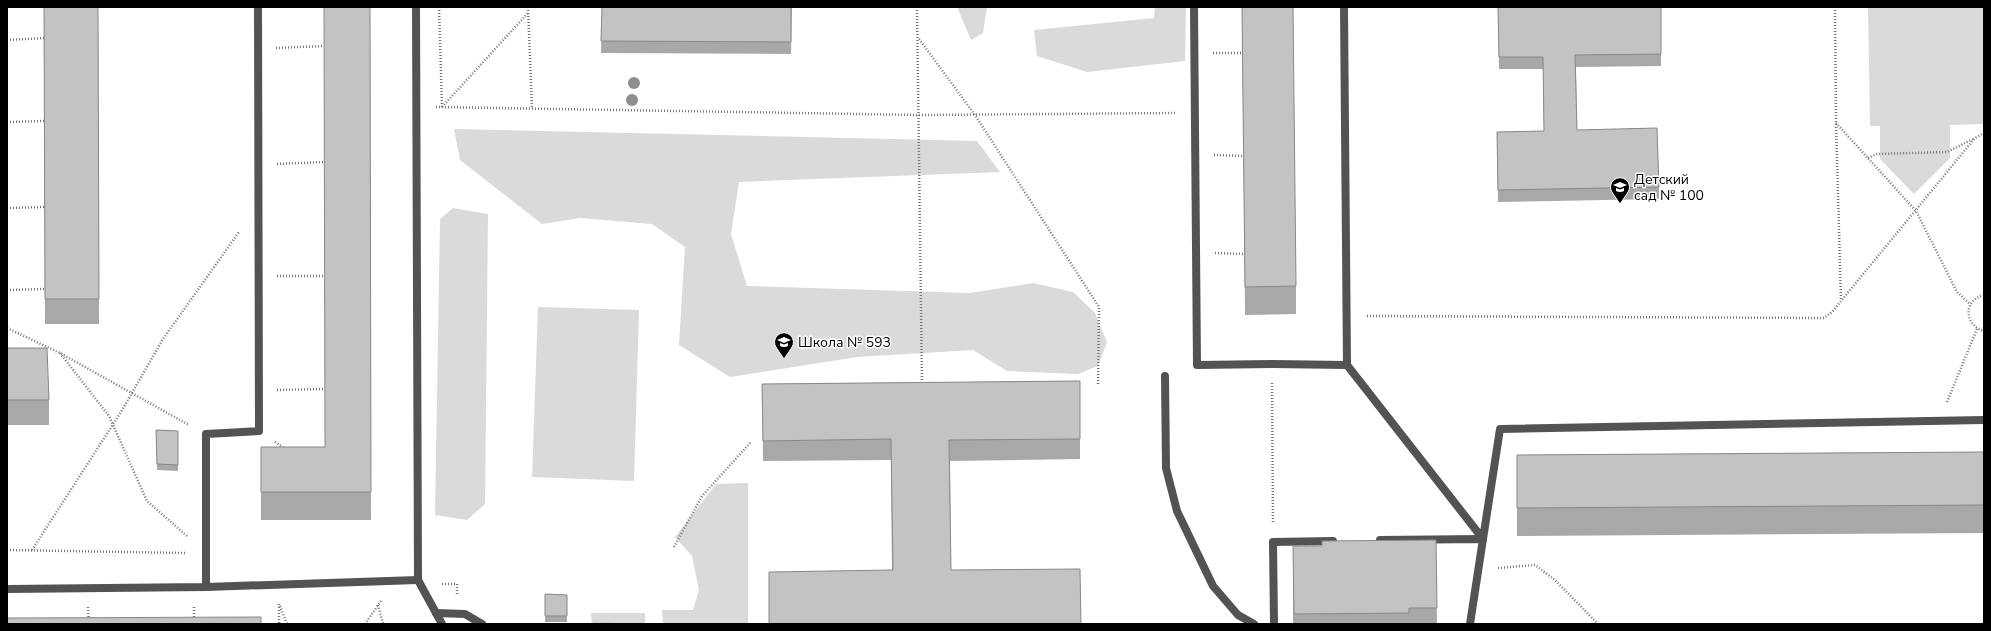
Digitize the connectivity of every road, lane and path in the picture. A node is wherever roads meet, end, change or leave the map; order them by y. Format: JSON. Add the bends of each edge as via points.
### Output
{"nodes":[{"id":1,"x":258,"y":7,"type":"edge"},
{"id":2,"x":416,"y":7,"type":"edge"},
{"id":3,"x":439,"y":7,"type":"edge"},
{"id":4,"x":528,"y":7,"type":"edge"},
{"id":5,"x":918,"y":7,"type":"edge"},
{"id":6,"x":1194,"y":7,"type":"edge"},
{"id":7,"x":1344,"y":7,"type":"edge"},
{"id":8,"x":1835,"y":7,"type":"edge"},
{"id":9,"x":528,"y":13,"type":"junction"},
{"id":10,"x":44,"y":38,"type":"edge"},
{"id":11,"x":919,"y":39,"type":"junction"},
{"id":12,"x":7,"y":40,"type":"edge"},
{"id":13,"x":324,"y":46,"type":"edge"},
{"id":14,"x":258,"y":49,"type":"junction"},
{"id":15,"x":1195,"y":53,"type":"junction"},
{"id":16,"x":1243,"y":53,"type":"edge"},
{"id":17,"x":416,"y":106,"type":"junction"},
{"id":18,"x":442,"y":107,"type":"junction"},
{"id":19,"x":532,"y":108,"type":"junction"},
{"id":20,"x":1195,"y":113,"type":"junction"},
{"id":21,"x":919,"y":115,"type":"junction"},
{"id":22,"x":975,"y":115,"type":"junction"},
{"id":23,"x":7,"y":122,"type":"edge"},
{"id":24,"x":44,"y":122,"type":"edge"},
{"id":25,"x":1836,"y":123,"type":"junction"},
{"id":26,"x":1984,"y":133,"type":"edge"},
{"id":27,"x":1975,"y":138,"type":"junction"},
{"id":28,"x":1195,"y":155,"type":"junction"},
{"id":29,"x":1244,"y":156,"type":"edge"},
{"id":30,"x":1868,"y":158,"type":"junction"},
{"id":31,"x":324,"y":162,"type":"edge"},
{"id":32,"x":258,"y":164,"type":"junction"},
{"id":33,"x":258,"y":204,"type":"junction"},
{"id":34,"x":44,"y":207,"type":"edge"},
{"id":35,"x":7,"y":208,"type":"edge"},
{"id":36,"x":1916,"y":211,"type":"junction"},
{"id":37,"x":1196,"y":252,"type":"junction"},
{"id":38,"x":1244,"y":254,"type":"edge"},
{"id":39,"x":258,"y":276,"type":"junction"},
{"id":40,"x":324,"y":276,"type":"edge"},
{"id":41,"x":7,"y":290,"type":"edge"},
{"id":42,"x":44,"y":290,"type":"edge"},
{"id":43,"x":1984,"y":295,"type":"edge"},
{"id":44,"x":1841,"y":301,"type":"junction"},
{"id":45,"x":1970,"y":304,"type":"junction"},
{"id":46,"x":1346,"y":316,"type":"junction"},
{"id":47,"x":7,"y":328,"type":"edge"},
{"id":48,"x":1977,"y":329,"type":"junction"},
{"id":49,"x":1984,"y":331,"type":"edge"},
{"id":50,"x":60,"y":353,"type":"junction"},
{"id":51,"x":1272,"y":364,"type":"junction"},
{"id":52,"x":1347,"y":366,"type":"junction"},
{"id":53,"x":1165,"y":376,"type":"dead end"},
{"id":54,"x":922,"y":384,"type":"edge"},
{"id":55,"x":1098,"y":385,"type":"dead end"},
{"id":56,"x":325,"y":389,"type":"edge"},
{"id":57,"x":259,"y":390,"type":"junction"},
{"id":58,"x":132,"y":393,"type":"junction"},
{"id":59,"x":1984,"y":420,"type":"edge"},
{"id":60,"x":1939,"y":422,"type":"junction"},
{"id":61,"x":113,"y":425,"type":"junction"},
{"id":62,"x":259,"y":431,"type":"junction"},
{"id":63,"x":206,"y":434,"type":"junction"},
{"id":64,"x":751,"y":442,"type":"dead end"},
{"id":65,"x":285,"y":449,"type":"edge"},
{"id":66,"x":1483,"y":539,"type":"junction"},
{"id":67,"x":1374,"y":540,"type":"edge"},
{"id":68,"x":1343,"y":541,"type":"edge"},
{"id":69,"x":1273,"y":542,"type":"junction"},
{"id":70,"x":674,"y":547,"type":"dead end"},
{"id":71,"x":7,"y":550,"type":"edge"},
{"id":72,"x":32,"y":550,"type":"junction"},
{"id":73,"x":207,"y":554,"type":"junction"},
{"id":74,"x":1478,"y":569,"type":"junction"},
{"id":75,"x":438,"y":578,"type":"dead end"},
{"id":76,"x":418,"y":580,"type":"junction"},
{"id":77,"x":206,"y":587,"type":"junction"},
{"id":78,"x":7,"y":589,"type":"edge"},
{"id":79,"x":279,"y":604,"type":"dead end"},
{"id":80,"x":378,"y":605,"type":"dead end"},
{"id":81,"x":436,"y":613,"type":"junction"},
{"id":82,"x":456,"y":614,"type":"junction"},
{"id":83,"x":287,"y":624,"type":"edge"},
{"id":84,"x":383,"y":624,"type":"edge"},
{"id":85,"x":442,"y":624,"type":"edge"},
{"id":86,"x":482,"y":624,"type":"edge"},
{"id":87,"x":592,"y":624,"type":"edge"},
{"id":88,"x":613,"y":624,"type":"edge"},
{"id":89,"x":1254,"y":624,"type":"edge"},
{"id":90,"x":1274,"y":624,"type":"edge"},
{"id":91,"x":1470,"y":624,"type":"edge"},
{"id":92,"x":1598,"y":624,"type":"edge"}],
"edges":[{"from":1,"to":14,"type":"lane"},
{"from":2,"to":17,"type":"lane"},
{"from":3,"to":18,"type":"path"},
{"from":4,"to":9,"type":"path"},
{"from":5,"to":11,"type":"path"},
{"from":6,"to":15,"type":"lane"},
{"from":7,"to":46,"type":"lane"},
{"from":8,"to":25,"type":"path"},
{"from":9,"to":18,"type":"path"},
{"from":9,"to":19,"type":"path"},
{"from":10,"to":12,"type":"path"},
{"from":11,"to":21,"type":"path"},
{"from":11,"to":22,"type":"path"},
{"from":13,"to":14,"type":"path"},
{"from":14,"to":32,"type":"lane"},
{"from":15,"to":16,"type":"path"},
{"from":15,"to":20,"type":"lane"},
{"from":17,"to":18,"type":"path"},
{"from":17,"to":76,"type":"lane"},
{"from":18,"to":19,"type":"path"},
{"from":19,"to":21,"type":"path"},
{"from":20,"to":22,"type":"path"},
{"from":20,"to":28,"type":"lane"},
{"from":21,"to":22,"type":"path"},
{"from":21,"to":54,"type":"path"},
{"from":22,"to":55,"type":"path","via":[[1099,307]]},
{"from":23,"to":24,"type":"path"},
{"from":25,"to":30,"type":"path"},
{"from":25,"to":44,"type":"path"},
{"from":26,"to":27,"type":"path"},
{"from":27,"to":30,"type":"path","via":[[1947,152],[1877,154]]},
{"from":27,"to":36,"type":"path"},
{"from":28,"to":29,"type":"path"},
{"from":28,"to":37,"type":"lane"},
{"from":30,"to":36,"type":"path"},
{"from":31,"to":32,"type":"path"},
{"from":32,"to":33,"type":"lane"},
{"from":33,"to":39,"type":"lane"},
{"from":33,"to":58,"type":"path","via":[[163,339]]},
{"from":34,"to":35,"type":"path"},
{"from":36,"to":44,"type":"path"},
{"from":36,"to":45,"type":"path","via":[[1957,292]]},
{"from":37,"to":38,"type":"path"},
{"from":37,"to":51,"type":"lane","via":[[1197,365]]},
{"from":39,"to":40,"type":"path"},
{"from":39,"to":57,"type":"lane"},
{"from":41,"to":42,"type":"path"},
{"from":43,"to":45,"type":"path","via":[[1977,297]]},
{"from":44,"to":46,"type":"path","via":[[1824,318]]},
{"from":45,"to":48,"type":"path","via":[[1970,322]]},
{"from":46,"to":52,"type":"lane"},
{"from":47,"to":50,"type":"path"},
{"from":48,"to":49,"type":"path"},
{"from":48,"to":60,"type":"path"},
{"from":50,"to":58,"type":"path"},
{"from":50,"to":61,"type":"path","via":[[109,416]]},
{"from":51,"to":52,"type":"lane"},
{"from":51,"to":69,"type":"path"},
{"from":52,"to":66,"type":"lane"},
{"from":53,"to":89,"type":"lane","via":[[1166,468],[1176,511],[1213,586],[1238,615]]},
{"from":56,"to":57,"type":"path"},
{"from":57,"to":62,"type":"lane"},
{"from":58,"to":61,"type":"path"},
{"from":58,"to":63,"type":"path"},
{"from":59,"to":60,"type":"lane"},
{"from":60,"to":66,"type":"lane","via":[[1500,429]]},
{"from":61,"to":72,"type":"path"},
{"from":61,"to":73,"type":"path","via":[[147,501]]},
{"from":62,"to":63,"type":"lane"},
{"from":62,"to":65,"type":"path"},
{"from":63,"to":73,"type":"lane"},
{"from":64,"to":70,"type":"path","via":[[702,496]]},
{"from":66,"to":67,"type":"lane"},
{"from":66,"to":74,"type":"lane"},
{"from":68,"to":69,"type":"lane"},
{"from":69,"to":90,"type":"lane"},
{"from":71,"to":72,"type":"path"},
{"from":72,"to":73,"type":"path"},
{"from":73,"to":77,"type":"lane"},
{"from":74,"to":91,"type":"lane"},
{"from":74,"to":92,"type":"path","via":[[1535,565],[1554,580]]},
{"from":75,"to":82,"type":"path","via":[[442,584],[457,584]]},
{"from":76,"to":77,"type":"lane"},
{"from":76,"to":81,"type":"lane"},
{"from":77,"to":78,"type":"lane"},
{"from":79,"to":83,"type":"path"},
{"from":80,"to":84,"type":"path"},
{"from":81,"to":82,"type":"lane"},
{"from":81,"to":85,"type":"lane"},
{"from":82,"to":86,"type":"lane","via":[[464,614]]},
{"from":87,"to":88,"type":"path"}]}
